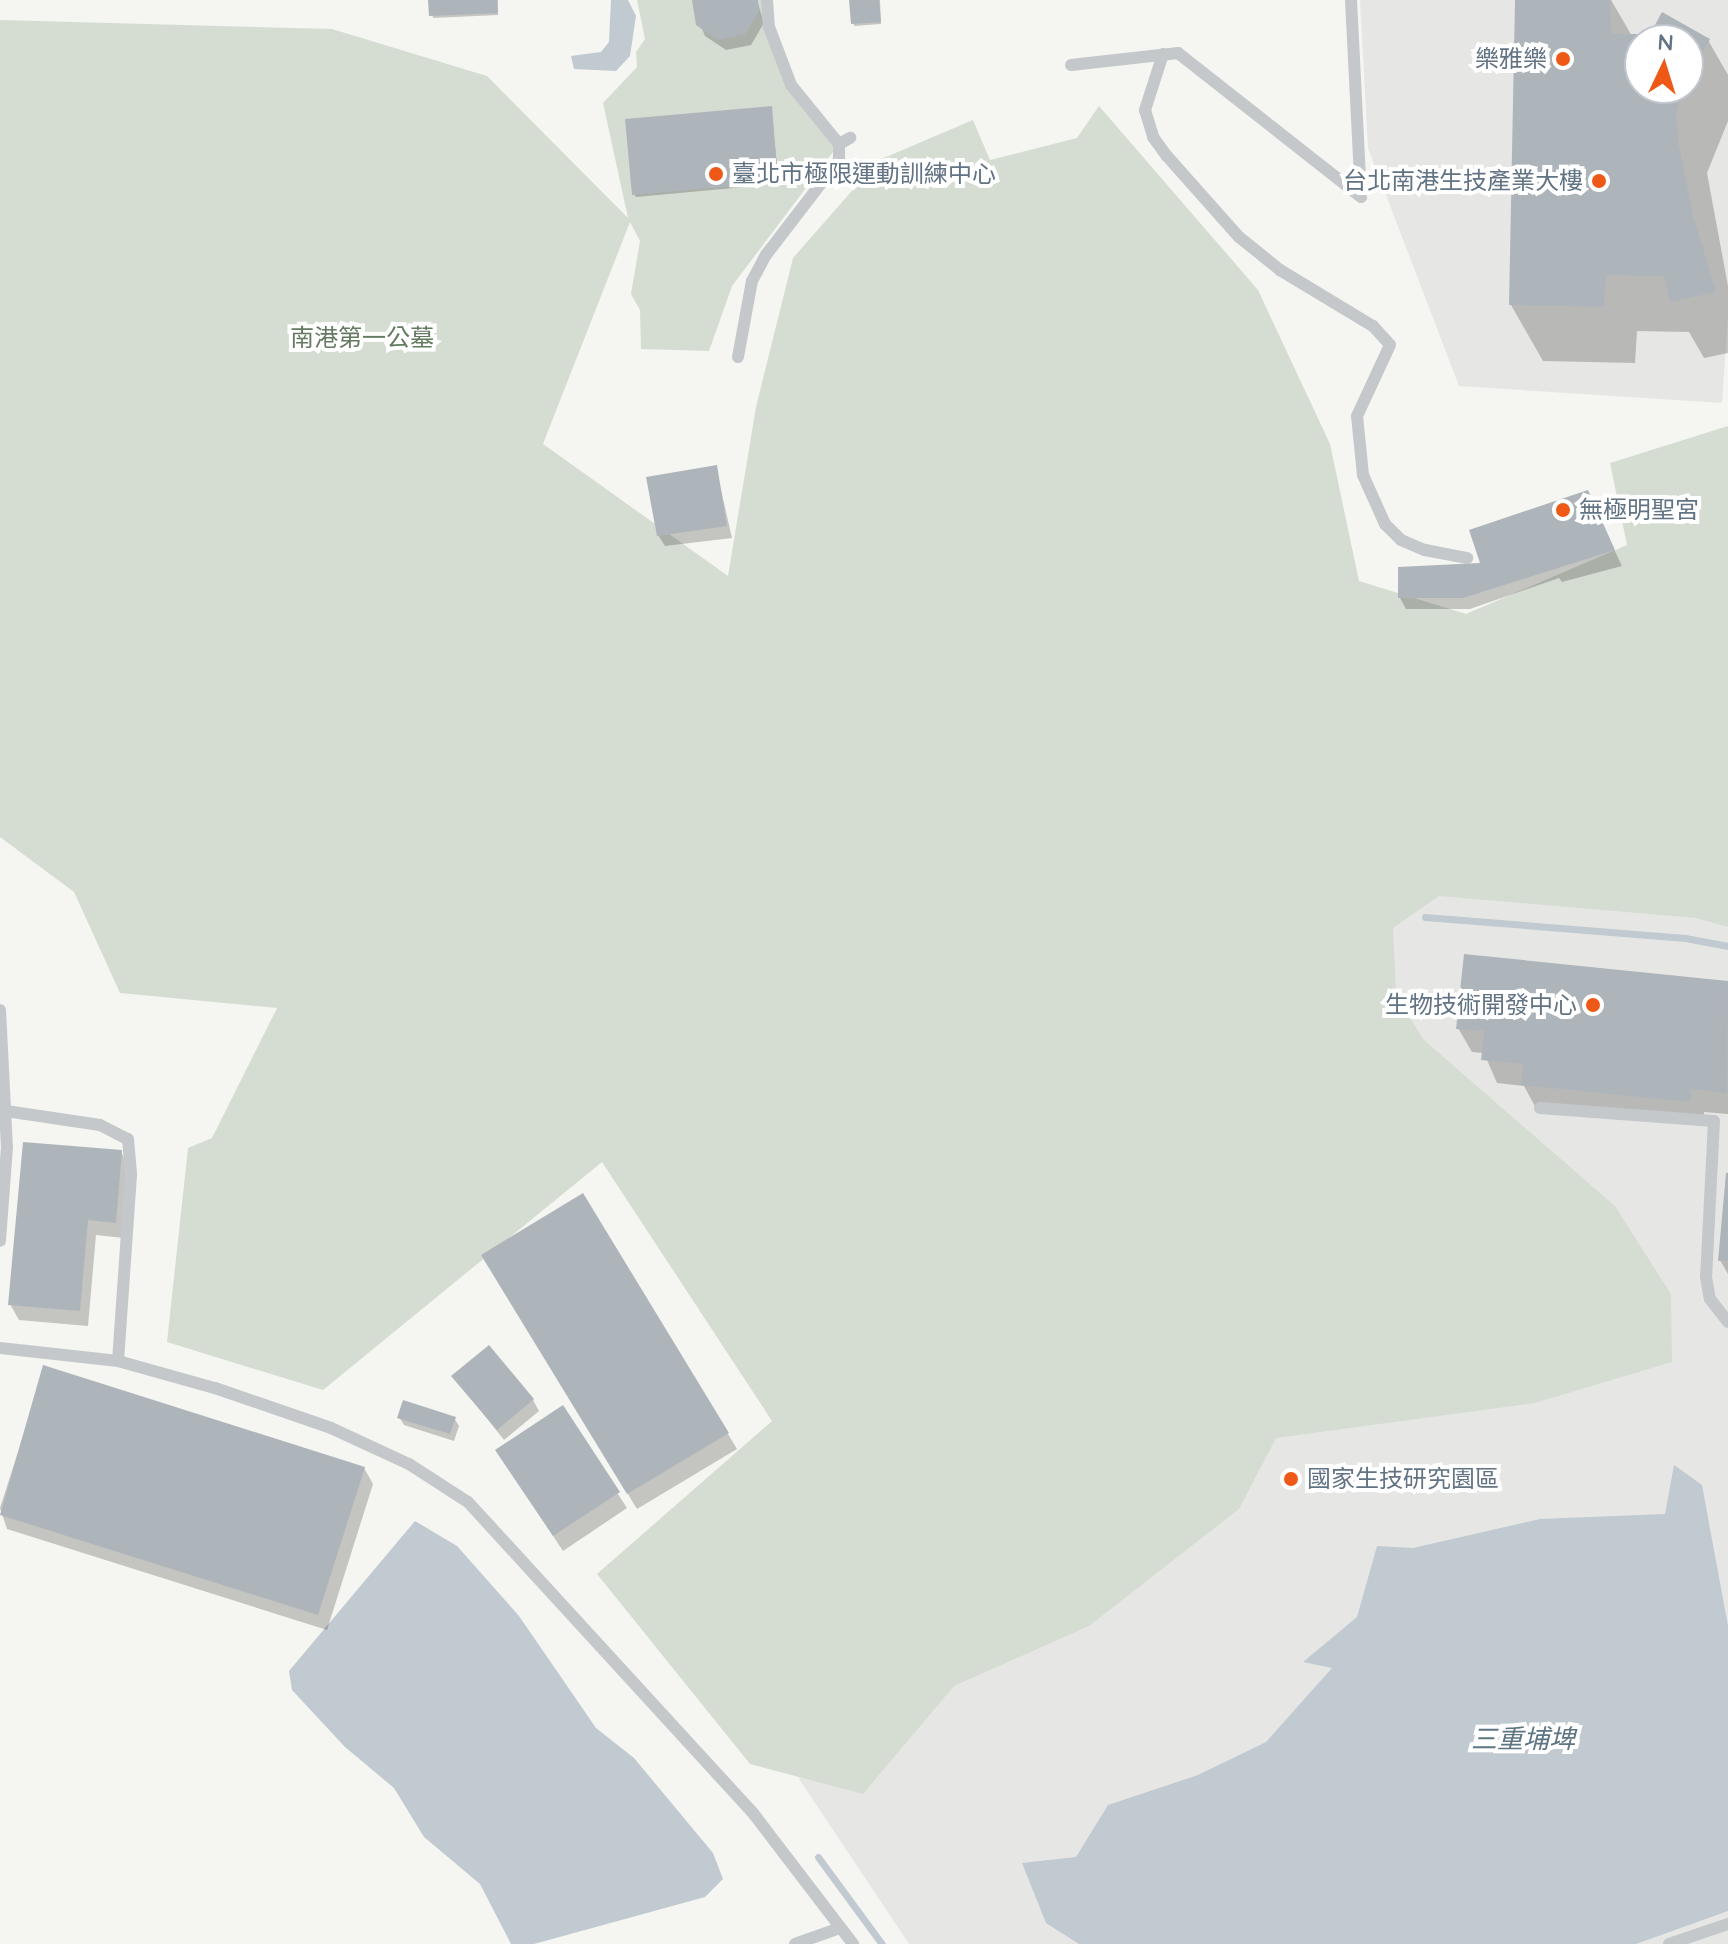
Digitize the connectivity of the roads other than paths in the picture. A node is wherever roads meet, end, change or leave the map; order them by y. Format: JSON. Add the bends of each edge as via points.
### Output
{"nodes":[{"id":1,"x":767,"y":0,"type":"edge"},
{"id":2,"x":1351,"y":0,"type":"edge"},
{"id":3,"x":1163,"y":54,"type":"junction"},
{"id":4,"x":1071,"y":65,"type":"dead end"},
{"id":5,"x":738,"y":357,"type":"dead end"},
{"id":6,"x":1467,"y":558,"type":"dead end"},
{"id":7,"x":0,"y":1010,"type":"edge"},
{"id":8,"x":1540,"y":1108,"type":"dead end"},
{"id":9,"x":6,"y":1111,"type":"junction"},
{"id":10,"x":1721,"y":1122,"type":"edge"},
{"id":11,"x":0,"y":1241,"type":"edge"},
{"id":12,"x":1728,"y":1322,"type":"edge"},
{"id":13,"x":0,"y":1348,"type":"edge"},
{"id":14,"x":118,"y":1361,"type":"junction"},
{"id":15,"x":1728,"y":1924,"type":"edge"},
{"id":16,"x":840,"y":1928,"type":"junction"},
{"id":17,"x":795,"y":1944,"type":"edge"},
{"id":18,"x":853,"y":1944,"type":"edge"},
{"id":19,"x":1669,"y":1944,"type":"edge"}],
"edges":[{"from":1,"to":5,"type":"lane","via":[[769,27],[791,85],[844,141],[839,160],[752,281]]},
{"from":2,"to":3,"type":"lane","via":[[1361,197],[1178,53]]},
{"from":3,"to":4,"type":"lane"},
{"from":3,"to":6,"type":"lane","via":[[1145,110],[1167,156],[1239,237],[1280,270],[1373,326],[1390,345],[1357,416],[1363,475],[1385,524],[1401,540],[1425,550]]},
{"from":7,"to":9,"type":"lane"},
{"from":8,"to":10,"type":"lane"},
{"from":9,"to":11,"type":"lane"},
{"from":9,"to":14,"type":"lane","via":[[100,1125],[128,1139],[131,1175]]},
{"from":10,"to":12,"type":"lane","via":[[1706,1277],[1710,1299]]},
{"from":13,"to":14,"type":"lane"},
{"from":14,"to":16,"type":"lane","via":[[331,1428],[409,1464],[468,1502],[753,1813]]},
{"from":15,"to":19,"type":"lane"},
{"from":16,"to":17,"type":"lane"},
{"from":16,"to":18,"type":"lane"}]}
